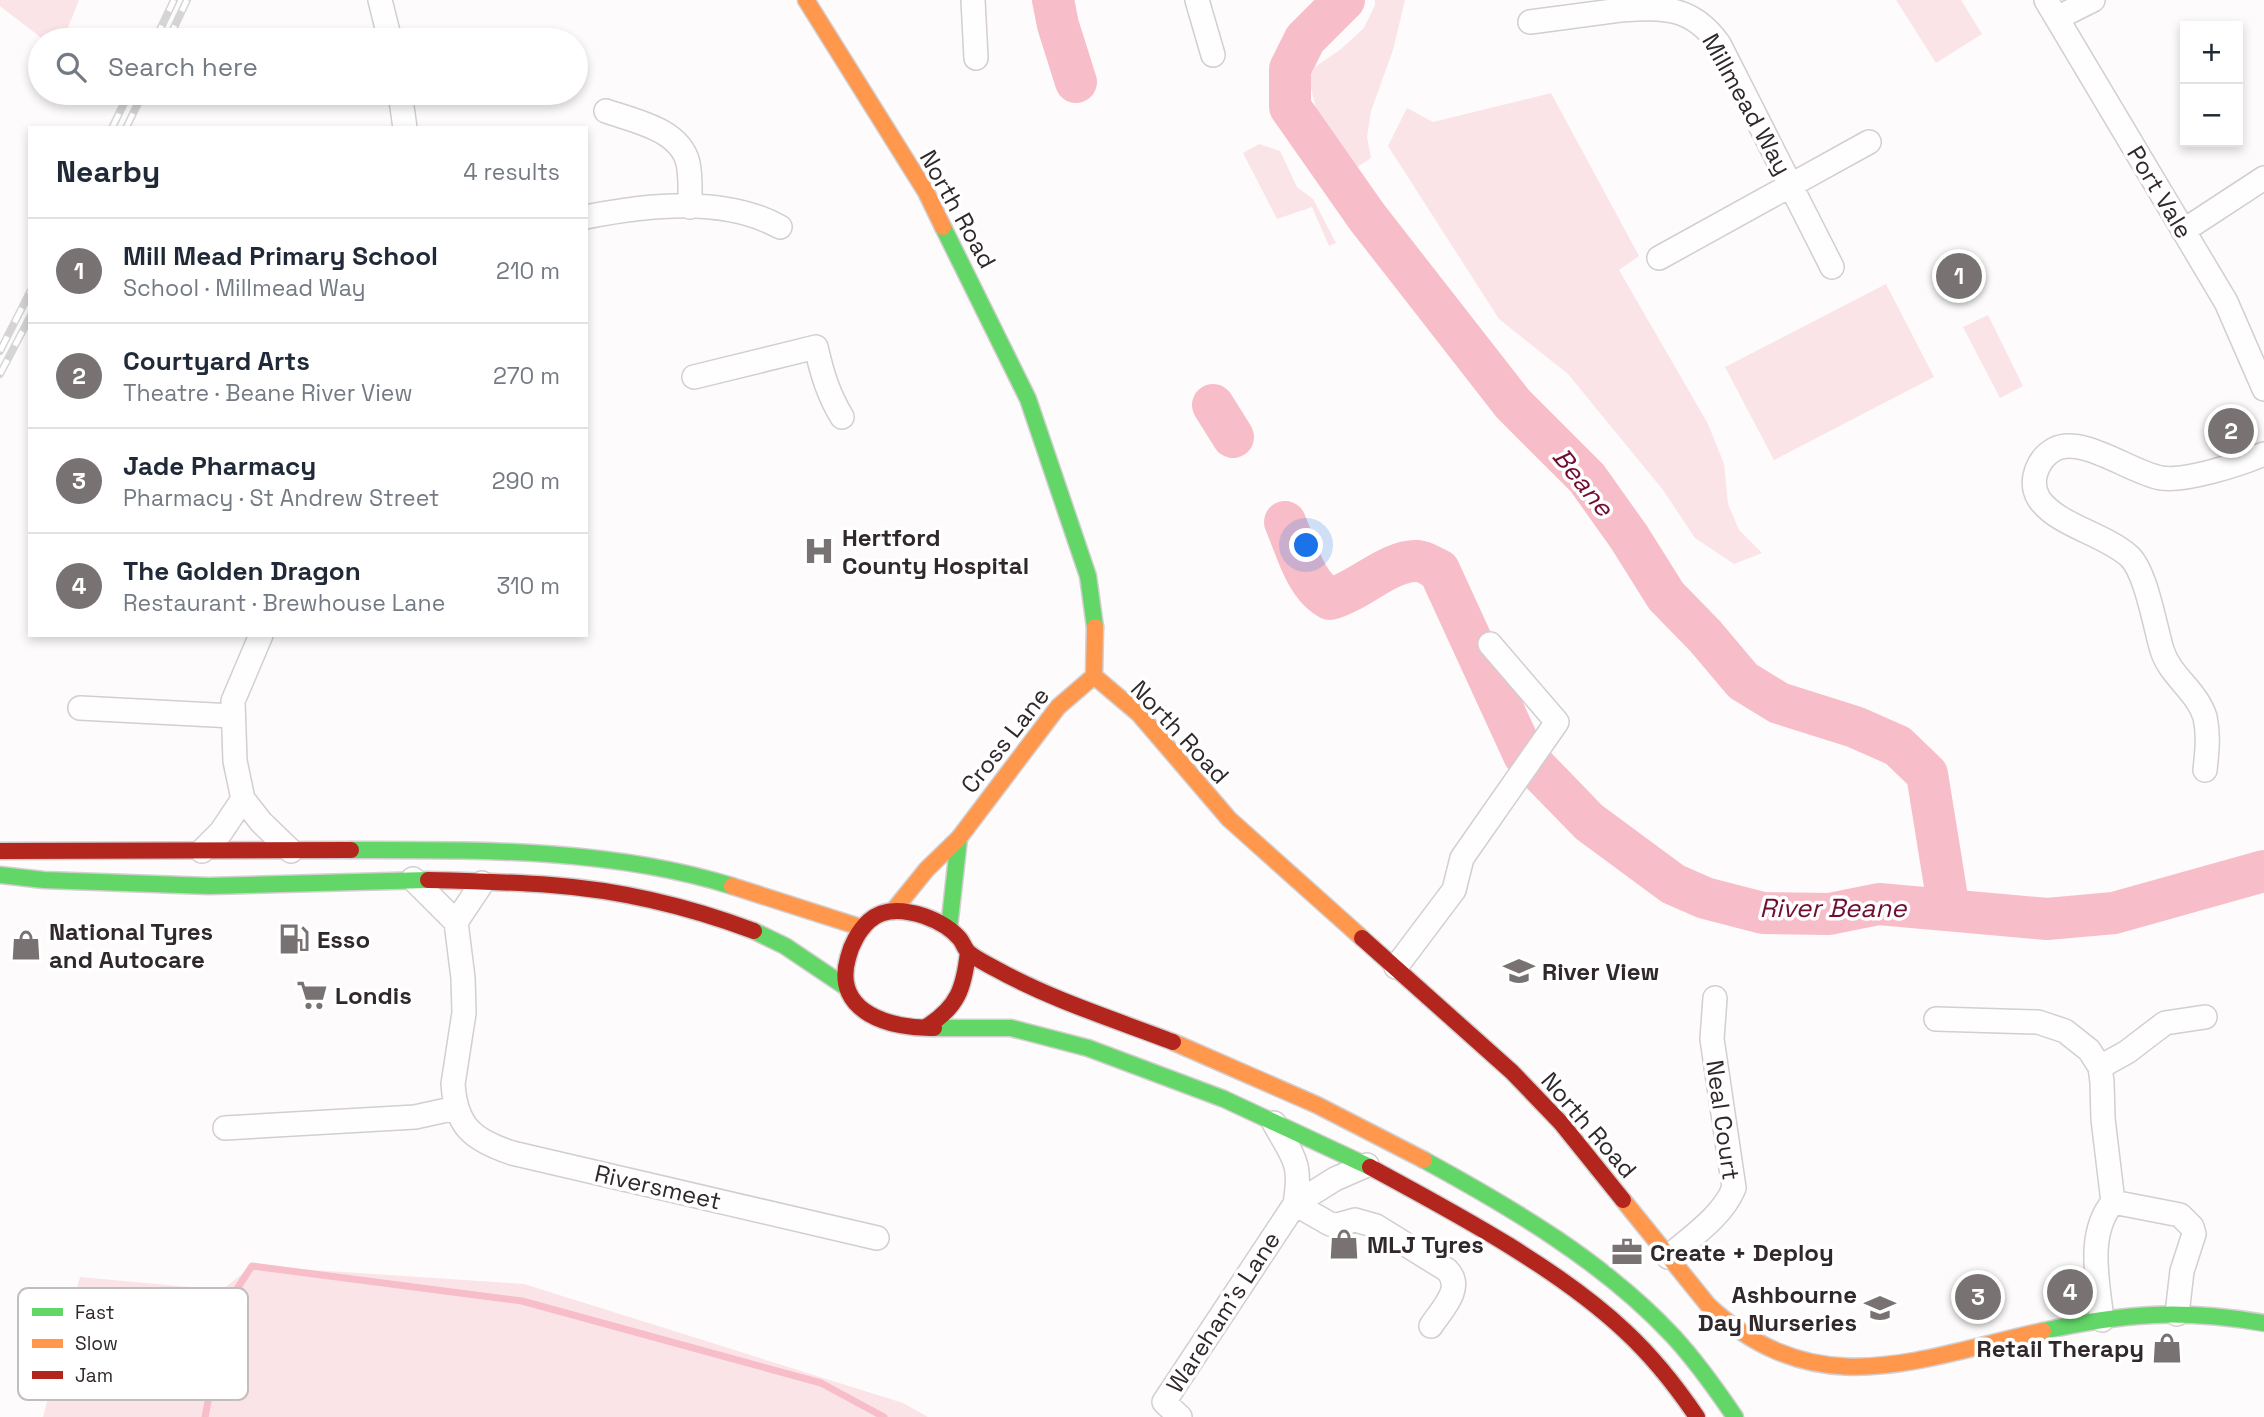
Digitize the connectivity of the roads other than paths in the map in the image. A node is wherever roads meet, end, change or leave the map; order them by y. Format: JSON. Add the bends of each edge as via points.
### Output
{"nodes":[{"id":1,"x":380,"y":0,"type":"edge"},
{"id":2,"x":806,"y":0,"type":"edge"},
{"id":3,"x":973,"y":0,"type":"edge"},
{"id":4,"x":1197,"y":0,"type":"edge"},
{"id":5,"x":2092,"y":0,"type":"edge"},
{"id":6,"x":1619,"y":5,"type":"edge"},
{"id":7,"x":2051,"y":9,"type":"edge"},
{"id":8,"x":1530,"y":22,"type":"dead end"},
{"id":9,"x":387,"y":28,"type":"edge"},
{"id":10,"x":1213,"y":54,"type":"dead end"},
{"id":11,"x":976,"y":58,"type":"dead end"},
{"id":12,"x":402,"y":105,"type":"edge"},
{"id":13,"x":606,"y":111,"type":"dead end"},
{"id":14,"x":405,"y":126,"type":"edge"},
{"id":15,"x":1869,"y":142,"type":"dead end"},
{"id":16,"x":2264,"y":178,"type":"edge"},
{"id":17,"x":1791,"y":186,"type":"junction"},
{"id":18,"x":690,"y":208,"type":"junction"},
{"id":19,"x":588,"y":217,"type":"edge"},
{"id":20,"x":780,"y":227,"type":"dead end"},
{"id":21,"x":2183,"y":231,"type":"junction"},
{"id":22,"x":1659,"y":258,"type":"dead end"},
{"id":23,"x":1832,"y":267,"type":"dead end"},
{"id":24,"x":694,"y":377,"type":"dead end"},
{"id":25,"x":2264,"y":389,"type":"edge"},
{"id":26,"x":842,"y":417,"type":"dead end"},
{"id":27,"x":2264,"y":454,"type":"edge"},
{"id":28,"x":260,"y":637,"type":"edge"},
{"id":29,"x":1490,"y":644,"type":"dead end"},
{"id":30,"x":1094,"y":676,"type":"junction"},
{"id":31,"x":80,"y":708,"type":"dead end"},
{"id":32,"x":233,"y":716,"type":"junction"},
{"id":33,"x":2205,"y":770,"type":"dead end"},
{"id":34,"x":243,"y":799,"type":"junction"},
{"id":35,"x":959,"y":838,"type":"junction"},
{"id":36,"x":0,"y":851,"type":"edge"},
{"id":37,"x":202,"y":851,"type":"junction"},
{"id":38,"x":291,"y":851,"type":"junction"},
{"id":39,"x":0,"y":875,"type":"edge"},
{"id":40,"x":413,"y":879,"type":"junction"},
{"id":41,"x":482,"y":883,"type":"junction"},
{"id":42,"x":893,"y":911,"type":"junction"},
{"id":43,"x":456,"y":922,"type":"junction"},
{"id":44,"x":863,"y":928,"type":"junction"},
{"id":45,"x":949,"y":928,"type":"junction"},
{"id":46,"x":968,"y":952,"type":"junction"},
{"id":47,"x":1396,"y":967,"type":"junction"},
{"id":48,"x":846,"y":986,"type":"junction"},
{"id":49,"x":1715,"y":998,"type":"dead end"},
{"id":50,"x":2205,"y":1017,"type":"dead end"},
{"id":51,"x":1936,"y":1019,"type":"dead end"},
{"id":52,"x":926,"y":1027,"type":"junction"},
{"id":53,"x":2100,"y":1067,"type":"junction"},
{"id":54,"x":456,"y":1108,"type":"junction"},
{"id":55,"x":1270,"y":1117,"type":"junction"},
{"id":56,"x":225,"y":1128,"type":"dead end"},
{"id":57,"x":1367,"y":1165,"type":"junction"},
{"id":58,"x":2113,"y":1202,"type":"junction"},
{"id":59,"x":1295,"y":1204,"type":"junction"},
{"id":60,"x":877,"y":1238,"type":"dead end"},
{"id":61,"x":1668,"y":1257,"type":"junction"},
{"id":62,"x":2177,"y":1314,"type":"junction"},
{"id":63,"x":2102,"y":1320,"type":"junction"},
{"id":64,"x":2264,"y":1323,"type":"edge"},
{"id":65,"x":1431,"y":1326,"type":"dead end"},
{"id":66,"x":1180,"y":1417,"type":"edge"},
{"id":67,"x":1697,"y":1417,"type":"edge"},
{"id":68,"x":1735,"y":1417,"type":"edge"}],
"edges":[{"from":1,"to":9,"type":"street"},
{"from":2,"to":30,"type":"main road","name":"North Road","via":[[926,192],[1028,400],[1088,576],[1096,635]]},
{"from":3,"to":11,"type":"street"},
{"from":4,"to":10,"type":"street"},
{"from":5,"to":7,"type":"street"},
{"from":6,"to":8,"type":"street","name":"Millmead Way"},
{"from":6,"to":17,"type":"street","name":"Millmead Way","via":[[1682,13],[1710,32]]},
{"from":7,"to":21,"type":"street","name":"Port Vale"},
{"from":12,"to":14,"type":"street"},
{"from":13,"to":18,"type":"street","via":[[675,141],[686,156]]},
{"from":15,"to":17,"type":"street","name":"Millmead Way"},
{"from":16,"to":21,"type":"street"},
{"from":17,"to":22,"type":"street"},
{"from":17,"to":23,"type":"street","name":"Millmead Way"},
{"from":18,"to":19,"type":"street","via":[[637,209]]},
{"from":18,"to":20,"type":"street","via":[[723,209]]},
{"from":21,"to":25,"type":"street","name":"Port Vale","via":[[2226,302]]},
{"from":24,"to":26,"type":"street","via":[[816,347],[827,388]]},
{"from":27,"to":33,"type":"street","via":[[2226,468],[2162,478],[2069,446],[2055,449],[2035,472],[2040,500],[2131,557],[2166,659],[2204,716],[2208,736]]},
{"from":28,"to":32,"type":"street","via":[[233,701]]},
{"from":29,"to":47,"type":"street","via":[[1556,722],[1462,858],[1454,890]]},
{"from":30,"to":35,"type":"main road","name":"Cross Lane","via":[[1058,707]]},
{"from":30,"to":47,"type":"main road","name":"North Road","via":[[1139,714],[1229,819]]},
{"from":31,"to":32,"type":"street"},
{"from":32,"to":34,"type":"street"},
{"from":34,"to":37,"type":"street"},
{"from":34,"to":38,"type":"street"},
{"from":35,"to":42,"type":"main road","name":"Cross Lane"},
{"from":35,"to":45,"type":"main road","name":"Cross Lane"},
{"from":36,"to":37,"type":"main road"},
{"from":37,"to":38,"type":"main road"},
{"from":38,"to":44,"type":"main road","via":[[449,850],[572,856],[714,881]]},
{"from":39,"to":40,"type":"main road","via":[[209,886]]},
{"from":40,"to":41,"type":"main road"},
{"from":40,"to":43,"type":"street"},
{"from":41,"to":43,"type":"street"},
{"from":41,"to":48,"type":"main road","via":[[553,885],[687,909],[769,937]]},
{"from":42,"to":44,"type":"main road","via":[[872,917]]},
{"from":42,"to":45,"type":"main road","via":[[915,913]]},
{"from":43,"to":54,"type":"street","via":[[464,1013],[453,1084]]},
{"from":44,"to":48,"type":"main road","via":[[850,948],[844,969]]},
{"from":45,"to":46,"type":"main road"},
{"from":46,"to":52,"type":"main road","via":[[958,999],[944,1017]]},
{"from":46,"to":68,"type":"main road","via":[[1038,990],[1266,1080],[1488,1196],[1567,1247],[1650,1312],[1683,1345]]},
{"from":47,"to":61,"type":"main road","name":"North Road","via":[[1537,1097]]},
{"from":48,"to":52,"type":"main road","via":[[862,1010],[876,1020],[907,1028]]},
{"from":49,"to":61,"type":"street","name":"Neal Court","via":[[1712,1039],[1734,1188],[1709,1222]]},
{"from":50,"to":53,"type":"street","via":[[2165,1023]]},
{"from":51,"to":53,"type":"street","via":[[2045,1024],[2079,1040]]},
{"from":52,"to":55,"type":"main road","via":[[992,1025],[1059,1038]]},
{"from":53,"to":58,"type":"street"},
{"from":54,"to":56,"type":"street","via":[[415,1117]]},
{"from":54,"to":60,"type":"street","name":"Riversmeet","via":[[465,1127],[477,1138],[512,1153]]},
{"from":55,"to":57,"type":"main road"},
{"from":55,"to":59,"type":"street","name":"Wareham's Lane","via":[[1300,1177]]},
{"from":57,"to":59,"type":"street","name":"Wareham's Lane"},
{"from":57,"to":67,"type":"main road","via":[[1502,1243],[1594,1306],[1652,1360]]},
{"from":58,"to":62,"type":"street","via":[[2180,1215],[2192,1227]]},
{"from":58,"to":63,"type":"street","via":[[2101,1219],[2095,1256]]},
{"from":59,"to":65,"type":"street","via":[[1330,1224],[1355,1220],[1376,1226],[1447,1270],[1454,1283],[1452,1294]]},
{"from":59,"to":66,"type":"street","name":"Wareham's Lane","via":[[1164,1402]]},
{"from":61,"to":63,"type":"main road","name":"North Road","via":[[1708,1305],[1741,1333],[1786,1357],[1835,1368],[1909,1362]]},
{"from":62,"to":63,"type":"main road","name":"North Road"},
{"from":62,"to":64,"type":"main road","name":"North Road"}]}
